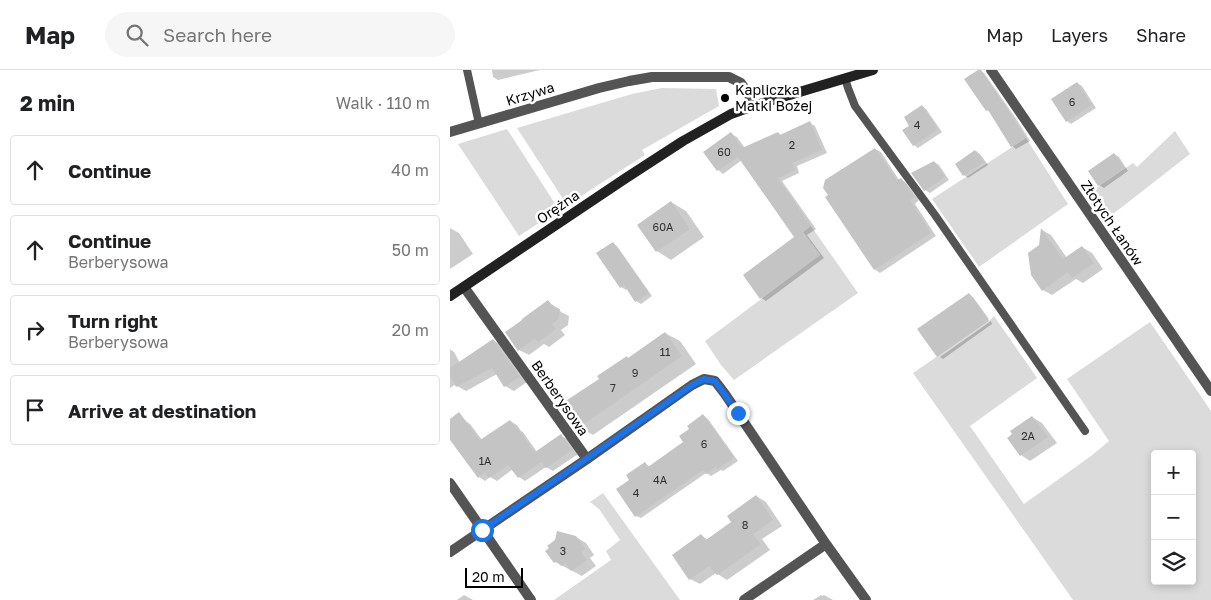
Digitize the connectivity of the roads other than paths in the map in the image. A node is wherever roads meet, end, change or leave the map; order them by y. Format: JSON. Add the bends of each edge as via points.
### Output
{"nodes":[{"id":1,"x":467,"y":70,"type":"edge"},
{"id":2,"x":873,"y":70,"type":"edge"},
{"id":3,"x":991,"y":70,"type":"edge"},
{"id":4,"x":651,"y":73,"type":"edge"},
{"id":5,"x":845,"y":78,"type":"junction"},
{"id":6,"x":753,"y":106,"type":"junction"},
{"id":7,"x":479,"y":124,"type":"junction"},
{"id":8,"x":450,"y":132,"type":"edge"},
{"id":9,"x":464,"y":287,"type":"junction"},
{"id":10,"x":450,"y":296,"type":"edge"},
{"id":11,"x":1211,"y":391,"type":"edge"},
{"id":12,"x":1085,"y":431,"type":"dead end"},
{"id":13,"x":586,"y":459,"type":"junction"},
{"id":14,"x":450,"y":483,"type":"edge"},
{"id":15,"x":482,"y":530,"type":"junction"},
{"id":16,"x":826,"y":544,"type":"junction"},
{"id":17,"x":450,"y":552,"type":"edge"},
{"id":18,"x":532,"y":600,"type":"edge"},
{"id":19,"x":744,"y":600,"type":"edge"},
{"id":20,"x":866,"y":600,"type":"edge"}],
"edges":[{"from":1,"to":7,"type":"lane"},
{"from":2,"to":5,"type":"street","name":"Orężna"},
{"from":3,"to":11,"type":"street","name":"Złotych Łanów"},
{"from":4,"to":6,"type":"street","name":"Krzywa","via":[[729,77],[741,83]]},
{"from":4,"to":7,"type":"street","name":"Krzywa"},
{"from":5,"to":6,"type":"street","name":"Orężna"},
{"from":5,"to":12,"type":"lane","via":[[855,106]]},
{"from":6,"to":9,"type":"street","name":"Orężna","via":[[731,114],[683,141]]},
{"from":7,"to":8,"type":"street","name":"Krzywa"},
{"from":9,"to":10,"type":"street","name":"Orężna"},
{"from":9,"to":13,"type":"street","name":"Berberysowa"},
{"from":13,"to":15,"type":"street"},
{"from":13,"to":16,"type":"street","via":[[692,385],[704,379],[715,381]]},
{"from":14,"to":15,"type":"street"},
{"from":15,"to":17,"type":"street"},
{"from":15,"to":18,"type":"street"},
{"from":16,"to":19,"type":"street"},
{"from":16,"to":20,"type":"street"}]}
